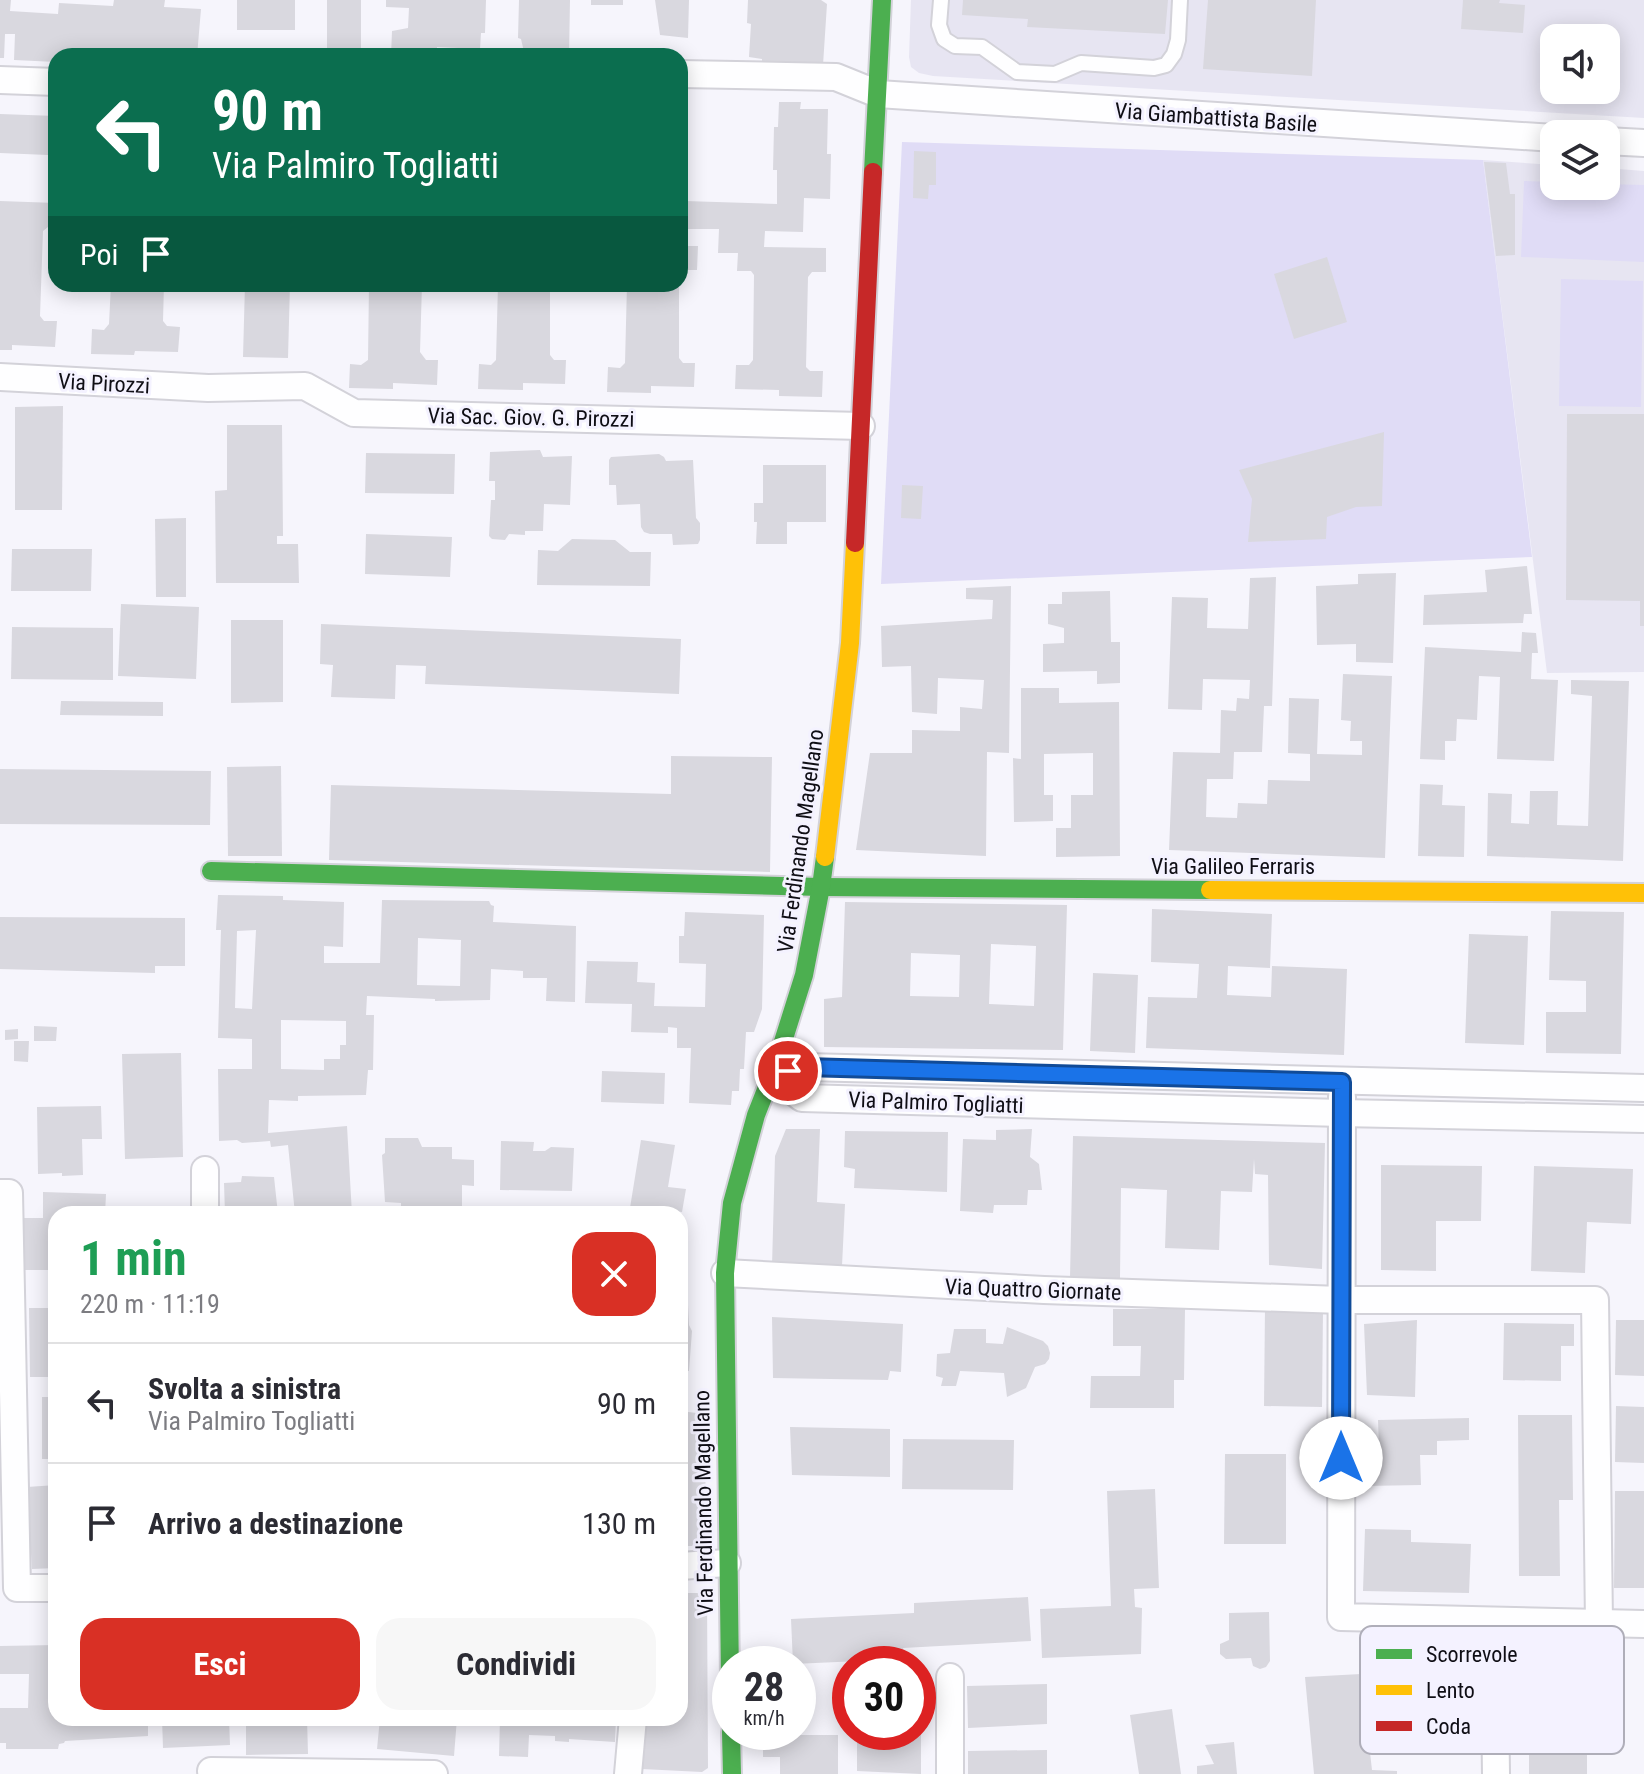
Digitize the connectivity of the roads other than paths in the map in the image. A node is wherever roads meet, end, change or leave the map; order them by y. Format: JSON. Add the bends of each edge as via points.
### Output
{"nodes":[{"id":1,"x":882,"y":0,"type":"edge"},
{"id":2,"x":941,"y":0,"type":"edge"},
{"id":3,"x":1180,"y":0,"type":"edge"},
{"id":4,"x":688,"y":74,"type":"edge"},
{"id":5,"x":1042,"y":74,"type":"junction"},
{"id":6,"x":0,"y":80,"type":"edge"},
{"id":7,"x":48,"y":82,"type":"edge"},
{"id":8,"x":878,"y":94,"type":"junction"},
{"id":9,"x":1041,"y":105,"type":"junction"},
{"id":10,"x":1540,"y":137,"type":"edge"},
{"id":11,"x":1620,"y":142,"type":"edge"},
{"id":12,"x":1644,"y":143,"type":"edge"},
{"id":13,"x":0,"y":377,"type":"edge"},
{"id":14,"x":208,"y":388,"type":"joint"},
{"id":15,"x":861,"y":426,"type":"junction"},
{"id":16,"x":211,"y":871,"type":"dead end"},
{"id":17,"x":821,"y":887,"type":"junction"},
{"id":18,"x":1644,"y":893,"type":"edge"},
{"id":19,"x":772,"y":1075,"type":"junction"},
{"id":20,"x":1342,"y":1082,"type":"junction"},
{"id":21,"x":1644,"y":1088,"type":"edge"},
{"id":22,"x":1341,"y":1113,"type":"junction"},
{"id":23,"x":1644,"y":1119,"type":"edge"},
{"id":24,"x":205,"y":1170,"type":"dead end"},
{"id":25,"x":0,"y":1193,"type":"edge"},
{"id":26,"x":205,"y":1206,"type":"edge"},
{"id":27,"x":725,"y":1273,"type":"junction"},
{"id":28,"x":1341,"y":1300,"type":"junction"},
{"id":29,"x":727,"y":1563,"type":"junction"},
{"id":30,"x":688,"y":1565,"type":"edge"},
{"id":31,"x":48,"y":1588,"type":"edge"},
{"id":32,"x":1494,"y":1621,"type":"junction"},
{"id":33,"x":1599,"y":1623,"type":"junction"},
{"id":34,"x":1644,"y":1624,"type":"edge"},
{"id":35,"x":1494,"y":1626,"type":"edge"},
{"id":36,"x":729,"y":1646,"type":"edge"},
{"id":37,"x":950,"y":1677,"type":"dead end"},
{"id":38,"x":632,"y":1726,"type":"edge"},
{"id":39,"x":731,"y":1750,"type":"edge"},
{"id":40,"x":1496,"y":1754,"type":"edge"},
{"id":41,"x":211,"y":1771,"type":"dead end"},
{"id":42,"x":434,"y":1774,"type":"edge"},
{"id":43,"x":628,"y":1774,"type":"edge"},
{"id":44,"x":732,"y":1774,"type":"edge"},
{"id":45,"x":950,"y":1774,"type":"edge"},
{"id":46,"x":1496,"y":1774,"type":"edge"}],
"edges":[{"from":1,"to":8,"type":"street","name":"Via Ferdinando Magellano"},
{"from":2,"to":5,"type":"lane","via":[[944,39],[955,46],[982,47],[1017,72]]},
{"from":3,"to":5,"type":"lane","via":[[1178,40],[1166,65],[1081,63]]},
{"from":4,"to":8,"type":"street","name":"Via Giambattista Basile","via":[[836,77]]},
{"from":5,"to":9,"type":"lane"},
{"from":6,"to":7,"type":"street"},
{"from":8,"to":9,"type":"street","name":"Via Giambattista Basile"},
{"from":8,"to":15,"type":"street","name":"Via Ferdinando Magellano"},
{"from":9,"to":10,"type":"street","name":"Via Giambattista Basile"},
{"from":11,"to":12,"type":"street"},
{"from":13,"to":14,"type":"street","name":"Via Pirozzi"},
{"from":14,"to":15,"type":"street","name":"Via Sac. Giov. G. Pirozzi","via":[[305,386],[354,413]]},
{"from":15,"to":17,"type":"street","name":"Via Ferdinando Magellano","via":[[850,643]]},
{"from":16,"to":17,"type":"street","name":"Via Galileo Ferraris"},
{"from":17,"to":18,"type":"street","name":"Via Galileo Ferraris"},
{"from":17,"to":19,"type":"street","name":"Via Ferdinando Magellano","via":[[804,975]]},
{"from":19,"to":20,"type":"street","name":"Via Palmiro Togliatti","via":[[805,1067]]},
{"from":19,"to":22,"type":"street","name":"Via Palmiro Togliatti","via":[[802,1098]]},
{"from":19,"to":27,"type":"street","name":"Via Ferdinando Magellano","via":[[732,1203]]},
{"from":20,"to":21,"type":"street","name":"Via Palmiro Togliatti"},
{"from":20,"to":22,"type":"street"},
{"from":22,"to":23,"type":"street","name":"Via Palmiro Togliatti"},
{"from":22,"to":28,"type":"street"},
{"from":24,"to":26,"type":"street"},
{"from":25,"to":31,"type":"street","via":[[9,1193],[17,1588]]},
{"from":27,"to":28,"type":"street","name":"Via Quattro Giornate"},
{"from":27,"to":29,"type":"street","name":"Via Ferdinando Magellano"},
{"from":28,"to":32,"type":"street","via":[[1341,1617]]},
{"from":28,"to":33,"type":"street","name":"Via Quattro Giornate","via":[[1595,1300]]},
{"from":29,"to":30,"type":"street"},
{"from":29,"to":36,"type":"street","name":"Via Ferdinando Magellano"},
{"from":32,"to":33,"type":"street"},
{"from":32,"to":35,"type":"street"},
{"from":33,"to":34,"type":"street"},
{"from":37,"to":45,"type":"street"},
{"from":38,"to":43,"type":"street"},
{"from":39,"to":44,"type":"street"},
{"from":40,"to":46,"type":"street"},
{"from":41,"to":42,"type":"street"}]}
